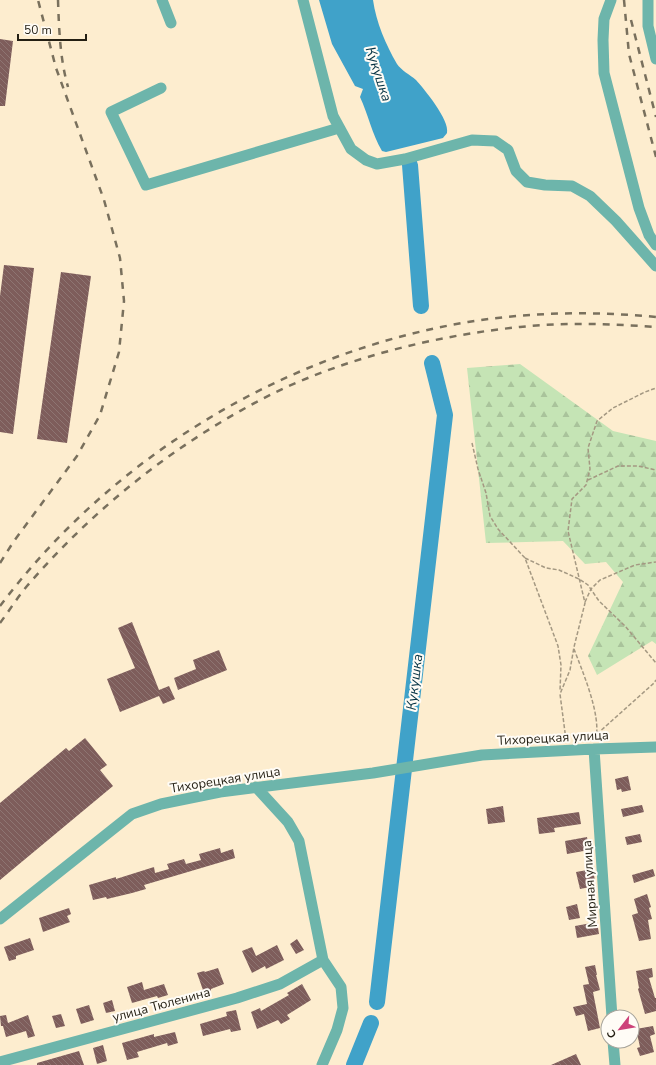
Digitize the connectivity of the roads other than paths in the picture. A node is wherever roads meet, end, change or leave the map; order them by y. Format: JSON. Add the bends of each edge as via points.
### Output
{"nodes":[{"id":1,"x":162,"y":0,"type":"edge"},
{"id":2,"x":303,"y":0,"type":"edge"},
{"id":3,"x":611,"y":0,"type":"edge"},
{"id":4,"x":648,"y":0,"type":"edge"},
{"id":5,"x":171,"y":23,"type":"dead end"},
{"id":6,"x":656,"y":59,"type":"edge"},
{"id":7,"x":161,"y":88,"type":"dead end"},
{"id":8,"x":339,"y":128,"type":"junction"},
{"id":9,"x":656,"y":245,"type":"edge"},
{"id":10,"x":656,"y":266,"type":"edge"},
{"id":11,"x":656,"y":747,"type":"edge"},
{"id":12,"x":594,"y":749,"type":"junction"},
{"id":13,"x":256,"y":787,"type":"junction"},
{"id":14,"x":0,"y":919,"type":"edge"},
{"id":15,"x":323,"y":960,"type":"junction"},
{"id":16,"x":611,"y":1009,"type":"edge"},
{"id":17,"x":614,"y":1049,"type":"edge"},
{"id":18,"x":0,"y":1062,"type":"edge"},
{"id":19,"x":322,"y":1065,"type":"edge"},
{"id":20,"x":615,"y":1065,"type":"edge"}],
"edges":[{"from":1,"to":5,"type":"street"},
{"from":2,"to":8,"type":"street","via":[[333,116]]},
{"from":3,"to":9,"type":"street","via":[[604,19],[604,72],[639,208],[649,235]]},
{"from":4,"to":6,"type":"street","via":[[648,26]]},
{"from":7,"to":8,"type":"street","via":[[111,112],[146,185]]},
{"from":8,"to":10,"type":"street","via":[[351,150],[377,164],[405,159],[472,140],[495,141],[508,150],[516,170],[527,182],[572,186],[590,196]]},
{"from":11,"to":12,"type":"street","name":"Тихорецкая улица"},
{"from":12,"to":13,"type":"street","name":"Тихорецкая улица","via":[[482,755],[373,773]]},
{"from":12,"to":16,"type":"street","name":"Мирная улица"},
{"from":13,"to":14,"type":"street","name":"Тихорецкая улица","via":[[162,804],[132,814]]},
{"from":13,"to":15,"type":"street","via":[[288,822],[299,841]]},
{"from":15,"to":18,"type":"street","name":"улица Тюленина","via":[[280,984],[237,998]]},
{"from":15,"to":19,"type":"street","via":[[341,987],[343,1008]]},
{"from":17,"to":20,"type":"street"}]}
